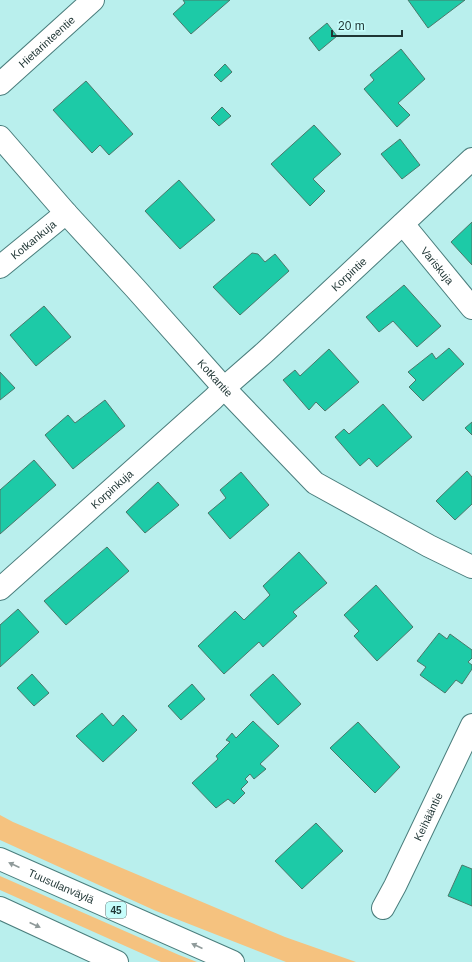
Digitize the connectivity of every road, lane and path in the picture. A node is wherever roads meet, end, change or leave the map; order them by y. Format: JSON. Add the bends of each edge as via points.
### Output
{"nodes":[{"id":1,"x":93,"y":0,"type":"edge"},
{"id":2,"x":0,"y":84,"type":"edge"},
{"id":3,"x":0,"y":137,"type":"edge"},
{"id":4,"x":472,"y":159,"type":"edge"},
{"id":5,"x":66,"y":213,"type":"junction"},
{"id":6,"x":403,"y":224,"type":"junction"},
{"id":7,"x":0,"y":267,"type":"edge"},
{"id":8,"x":472,"y":308,"type":"edge"},
{"id":9,"x":224,"y":388,"type":"junction"},
{"id":10,"x":472,"y":567,"type":"edge"},
{"id":11,"x":0,"y":589,"type":"edge"},
{"id":12,"x":472,"y":725,"type":"edge"},
{"id":13,"x":0,"y":859,"type":"edge"},
{"id":14,"x":0,"y":908,"type":"edge"},
{"id":15,"x":383,"y":908,"type":"dead end"},
{"id":16,"x":118,"y":962,"type":"edge"},
{"id":17,"x":233,"y":962,"type":"edge"}],
"edges":[{"from":1,"to":2,"type":"street","name":"Hietarinteentie"},
{"from":3,"to":5,"type":"street","name":"Kotkantie"},
{"from":4,"to":6,"type":"street","name":"Korpintie"},
{"from":5,"to":7,"type":"street","name":"Kotkankuja"},
{"from":5,"to":9,"type":"street","name":"Kotkantie"},
{"from":6,"to":8,"type":"street","name":"Variskuja"},
{"from":6,"to":9,"type":"street","name":"Korpintie"},
{"from":9,"to":10,"type":"street","name":"Kotkantie","via":[[315,484]]},
{"from":9,"to":11,"type":"street","name":"Korpinkuja"},
{"from":12,"to":15,"type":"street","name":"Keihääntie"},
{"from":17,"to":13,"type":"street","name":"Tuusulanväylä","number":"45","one_way":true},
{"from":14,"to":16,"type":"street","one_way":true}]}
